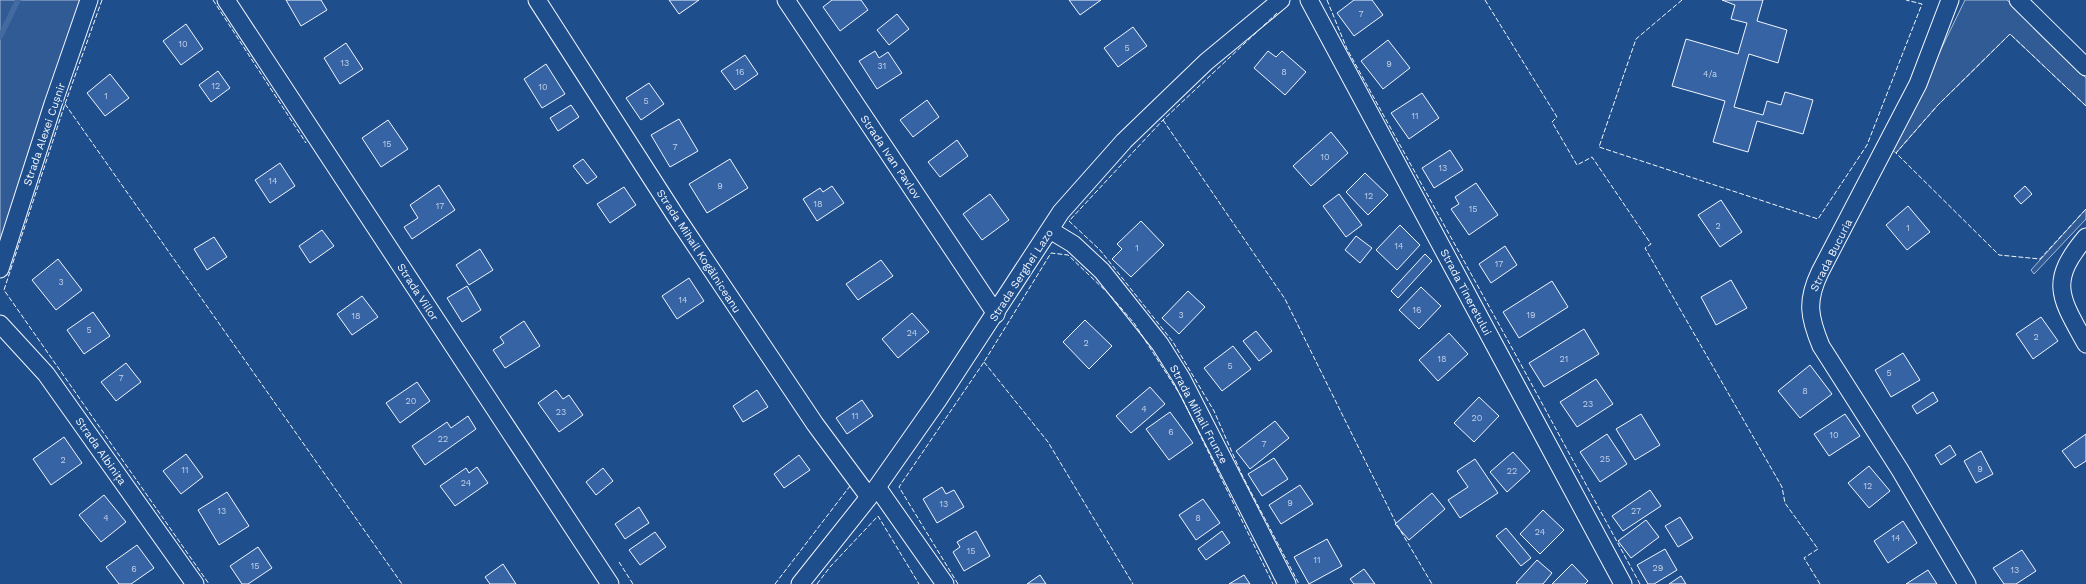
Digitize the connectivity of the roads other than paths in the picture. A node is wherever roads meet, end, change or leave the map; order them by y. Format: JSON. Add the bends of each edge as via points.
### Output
{"nodes":[{"id":1,"x":89,"y":0,"type":"edge"},
{"id":2,"x":226,"y":0,"type":"edge"},
{"id":3,"x":537,"y":0,"type":"edge"},
{"id":4,"x":786,"y":0,"type":"edge"},
{"id":5,"x":1281,"y":0,"type":"edge"},
{"id":6,"x":1309,"y":0,"type":"edge"},
{"id":7,"x":1950,"y":0,"type":"edge"},
{"id":8,"x":2018,"y":0,"type":"edge"},
{"id":9,"x":2086,"y":67,"type":"edge"},
{"id":10,"x":1050,"y":230,"type":"junction"},
{"id":11,"x":2086,"y":237,"type":"edge"},
{"id":12,"x":0,"y":268,"type":"edge"},
{"id":13,"x":996,"y":314,"type":"junction"},
{"id":14,"x":0,"y":324,"type":"edge"},
{"id":15,"x":2086,"y":344,"type":"edge"},
{"id":16,"x":873,"y":492,"type":"junction"},
{"id":17,"x":195,"y":584,"type":"edge"},
{"id":18,"x":610,"y":584,"type":"edge"},
{"id":19,"x":800,"y":584,"type":"edge"},
{"id":20,"x":945,"y":584,"type":"edge"},
{"id":21,"x":1287,"y":584,"type":"edge"},
{"id":22,"x":1624,"y":584,"type":"edge"},
{"id":23,"x":1967,"y":584,"type":"edge"}],
"edges":[{"from":1,"to":12,"type":"street","name":"Strada Alexei Cușnir"},
{"from":2,"to":18,"type":"street","name":"Strada Viilor"},
{"from":3,"to":16,"type":"street","name":"Strada Mihail Kogălniceanu","via":[[685,231],[815,424]]},
{"from":4,"to":13,"type":"street","name":"Strada Ivan Pavlov"},
{"from":5,"to":10,"type":"street","name":"Strada Serghei Lazo","via":[[1206,62],[1124,142],[1061,212]]},
{"from":6,"to":22,"type":"street","name":"Strada Tineretului"},
{"from":7,"to":23,"type":"street","name":"Strada Bucuria","via":[[1918,84],[1820,272],[1812,289],[1809,304],[1812,324],[1821,346],[1900,470]]},
{"from":8,"to":9,"type":"street"},
{"from":10,"to":13,"type":"street","name":"Strada Serghei Lazo"},
{"from":10,"to":21,"type":"street","name":"Strada Mihail Frunze","via":[[1073,244],[1102,271],[1160,344],[1182,379]]},
{"from":11,"to":15,"type":"street","via":[[2068,262],[2061,280],[2061,293]]},
{"from":13,"to":16,"type":"street","name":"Strada Serghei Lazo"},
{"from":14,"to":17,"type":"street","name":"Strada Albinița","via":[[46,374]]},
{"from":16,"to":19,"type":"street","name":"Strada Serghei Lazo"},
{"from":16,"to":20,"type":"street","name":"Strada Mihail Kogălniceanu"}]}
